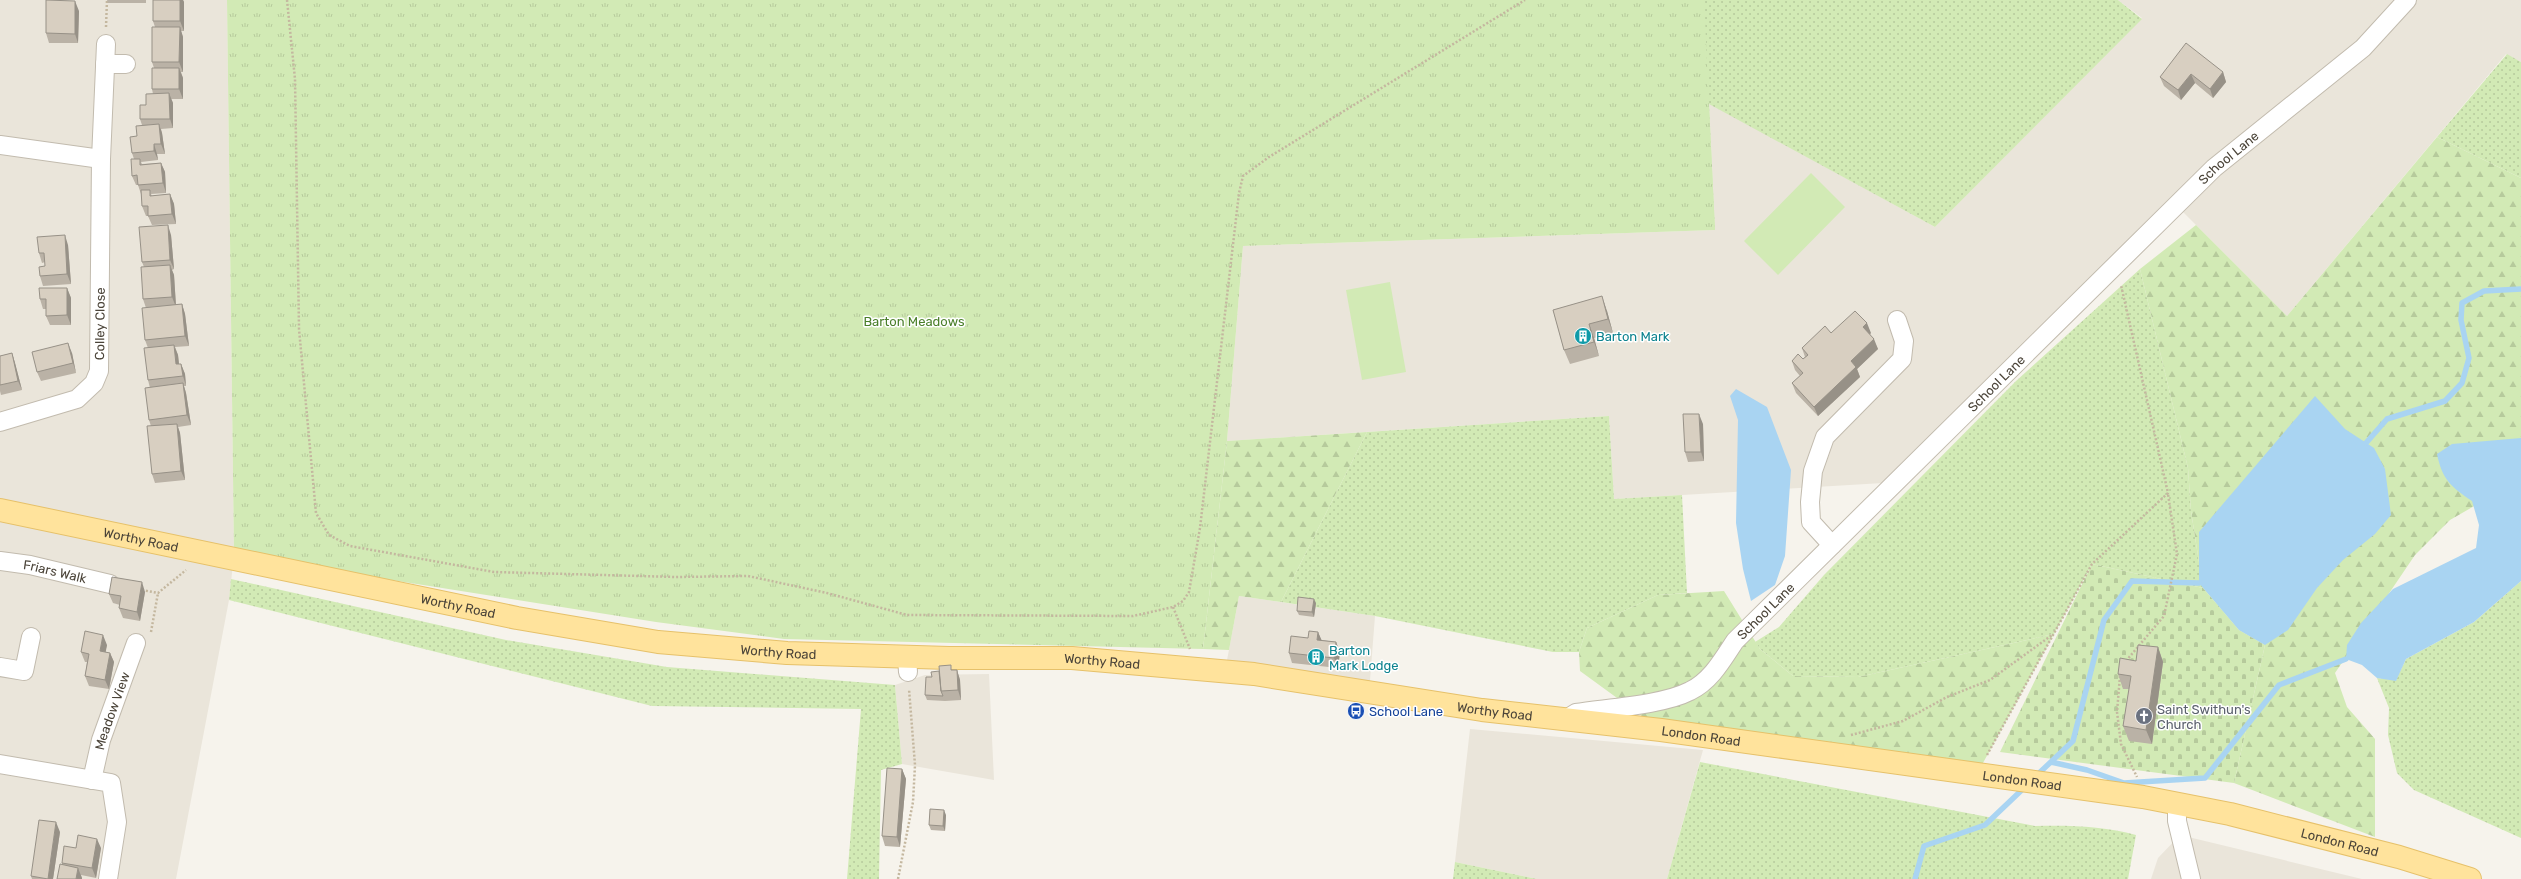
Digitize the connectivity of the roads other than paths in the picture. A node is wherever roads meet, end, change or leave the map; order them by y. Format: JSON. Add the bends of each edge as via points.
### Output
{"nodes":[{"id":1,"x":2407,"y":0,"type":"edge"},
{"id":2,"x":106,"y":44,"type":"road end"},
{"id":3,"x":105,"y":64,"type":"junction"},
{"id":4,"x":126,"y":64,"type":"dead end"},
{"id":5,"x":0,"y":145,"type":"edge"},
{"id":6,"x":101,"y":159,"type":"junction"},
{"id":7,"x":1897,"y":320,"type":"dead end"},
{"id":8,"x":0,"y":422,"type":"edge"},
{"id":9,"x":0,"y":510,"type":"edge"},
{"id":10,"x":1832,"y":545,"type":"junction"},
{"id":11,"x":0,"y":561,"type":"edge"},
{"id":12,"x":110,"y":584,"type":"edge"},
{"id":13,"x":31,"y":637,"type":"dead end"},
{"id":14,"x":136,"y":643,"type":"road end"},
{"id":15,"x":0,"y":667,"type":"edge"},
{"id":16,"x":1567,"y":718,"type":"junction"},
{"id":17,"x":0,"y":764,"type":"edge"},
{"id":18,"x":92,"y":780,"type":"junction"},
{"id":19,"x":2177,"y":804,"type":"junction"},
{"id":20,"x":108,"y":879,"type":"edge"},
{"id":21,"x":2191,"y":879,"type":"edge"},
{"id":22,"x":2470,"y":879,"type":"edge"}],
"edges":[{"from":1,"to":10,"type":"street","name":"School Lane","via":[[2363,48],[2214,168]]},
{"from":2,"to":3,"type":"street","name":"Colley Close"},
{"from":3,"to":4,"type":"street"},
{"from":3,"to":6,"type":"street","name":"Colley Close"},
{"from":5,"to":6,"type":"street"},
{"from":6,"to":8,"type":"street","name":"Colley Close","via":[[99,371],[94,383],[77,399]]},
{"from":7,"to":10,"type":"street","via":[[1904,341],[1902,359],[1826,437],[1813,471],[1810,496],[1811,522]]},
{"from":9,"to":16,"type":"main road","name":"Worthy Road","via":[[517,618],[658,642],[907,665],[1072,658],[1254,674],[1482,710]]},
{"from":10,"to":16,"type":"street","name":"School Lane","via":[[1735,641],[1718,668],[1691,691],[1660,700],[1576,713]]},
{"from":11,"to":12,"type":"street","name":"Friars Walk","via":[[30,565]]},
{"from":13,"to":15,"type":"street","via":[[24,671]]},
{"from":14,"to":18,"type":"street","name":"Meadow View","via":[[101,740]]},
{"from":16,"to":19,"type":"main road","name":"London Road","via":[[1978,772],[2143,796]]},
{"from":17,"to":18,"type":"street"},
{"from":18,"to":20,"type":"street","via":[[111,783],[117,822]]},
{"from":19,"to":21,"type":"street","via":[[2177,821]]},
{"from":19,"to":22,"type":"main road","name":"London Road","via":[[2230,814],[2391,855]]}]}
